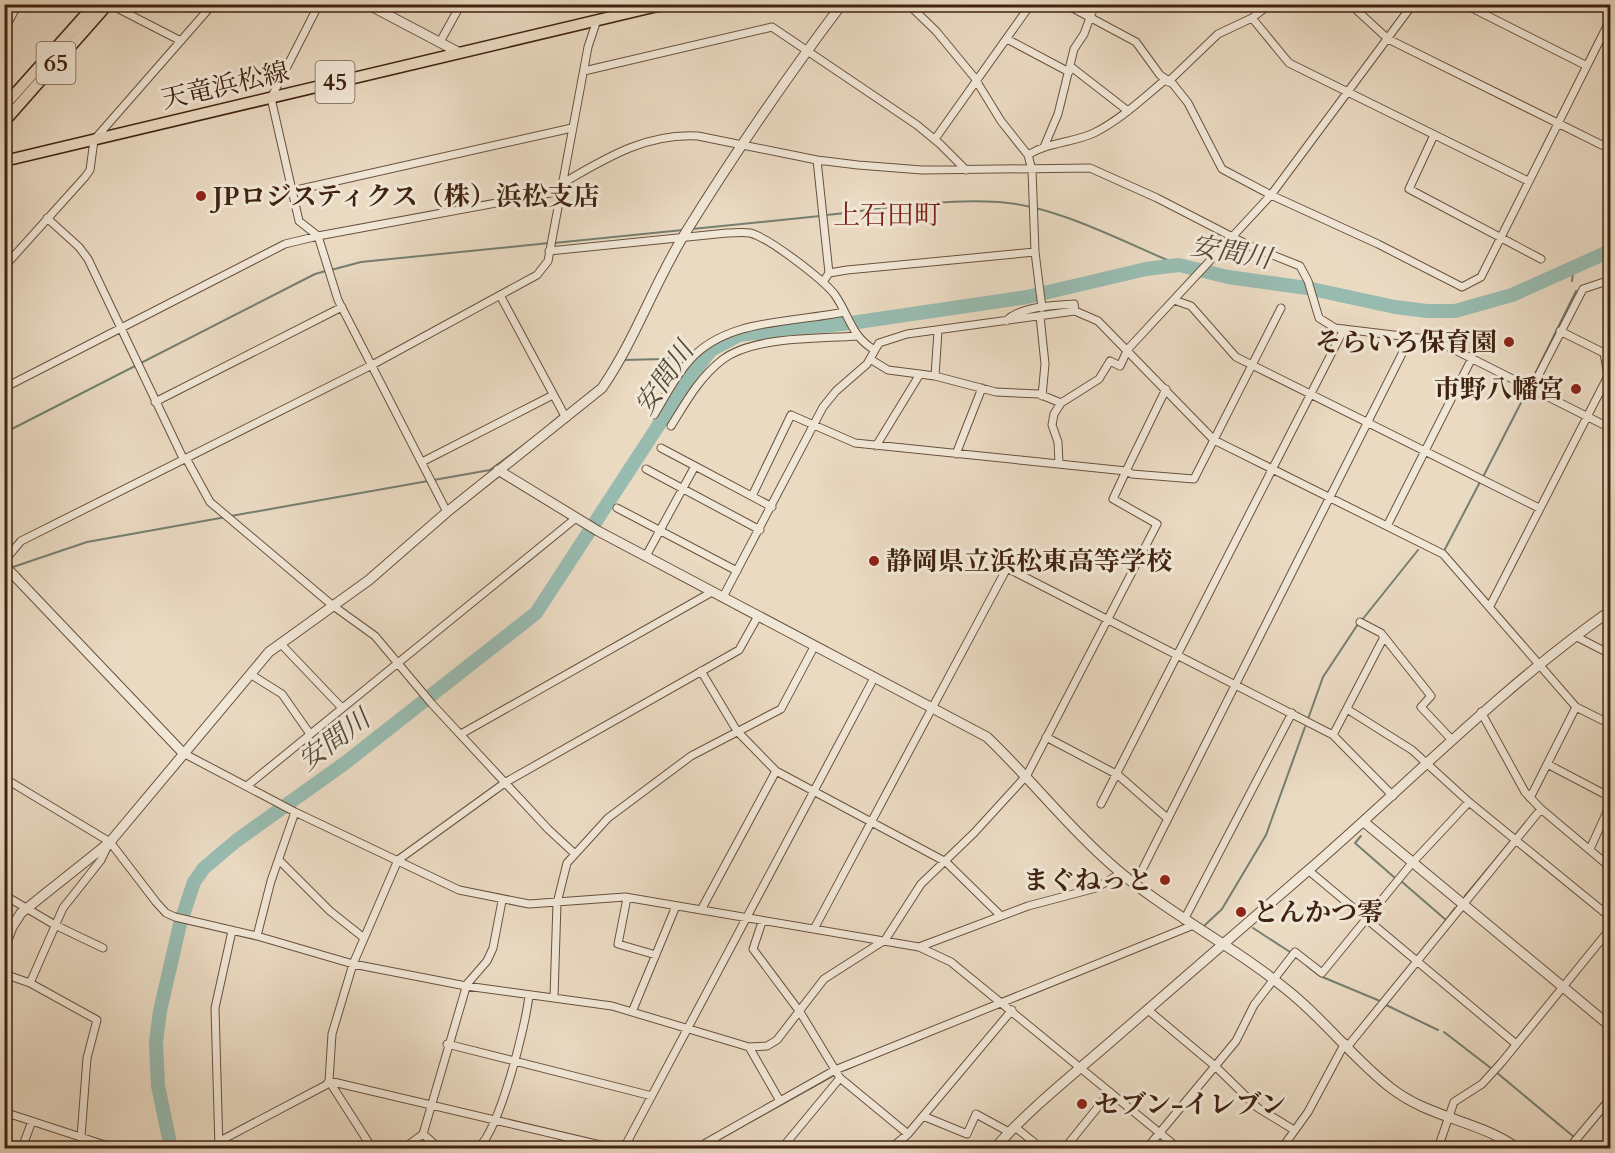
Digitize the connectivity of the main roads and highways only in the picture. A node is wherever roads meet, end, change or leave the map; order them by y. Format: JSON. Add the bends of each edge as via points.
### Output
{"nodes":[{"id":1,"x":95,"y":4,"type":"edge"},
{"id":2,"x":109,"y":4,"type":"edge"},
{"id":3,"x":666,"y":4,"type":"edge"},
{"id":4,"x":4,"y":106,"type":"edge"},
{"id":5,"x":4,"y":122,"type":"edge"},
{"id":6,"x":7,"y":159,"type":"edge"}],
"edges":[{"from":1,"to":4,"type":"main road","number":"65"},
{"from":2,"to":5,"type":"main road","number":"65"},
{"from":3,"to":6,"type":"main road","name":"天竜浜松線","number":"45"}]}
